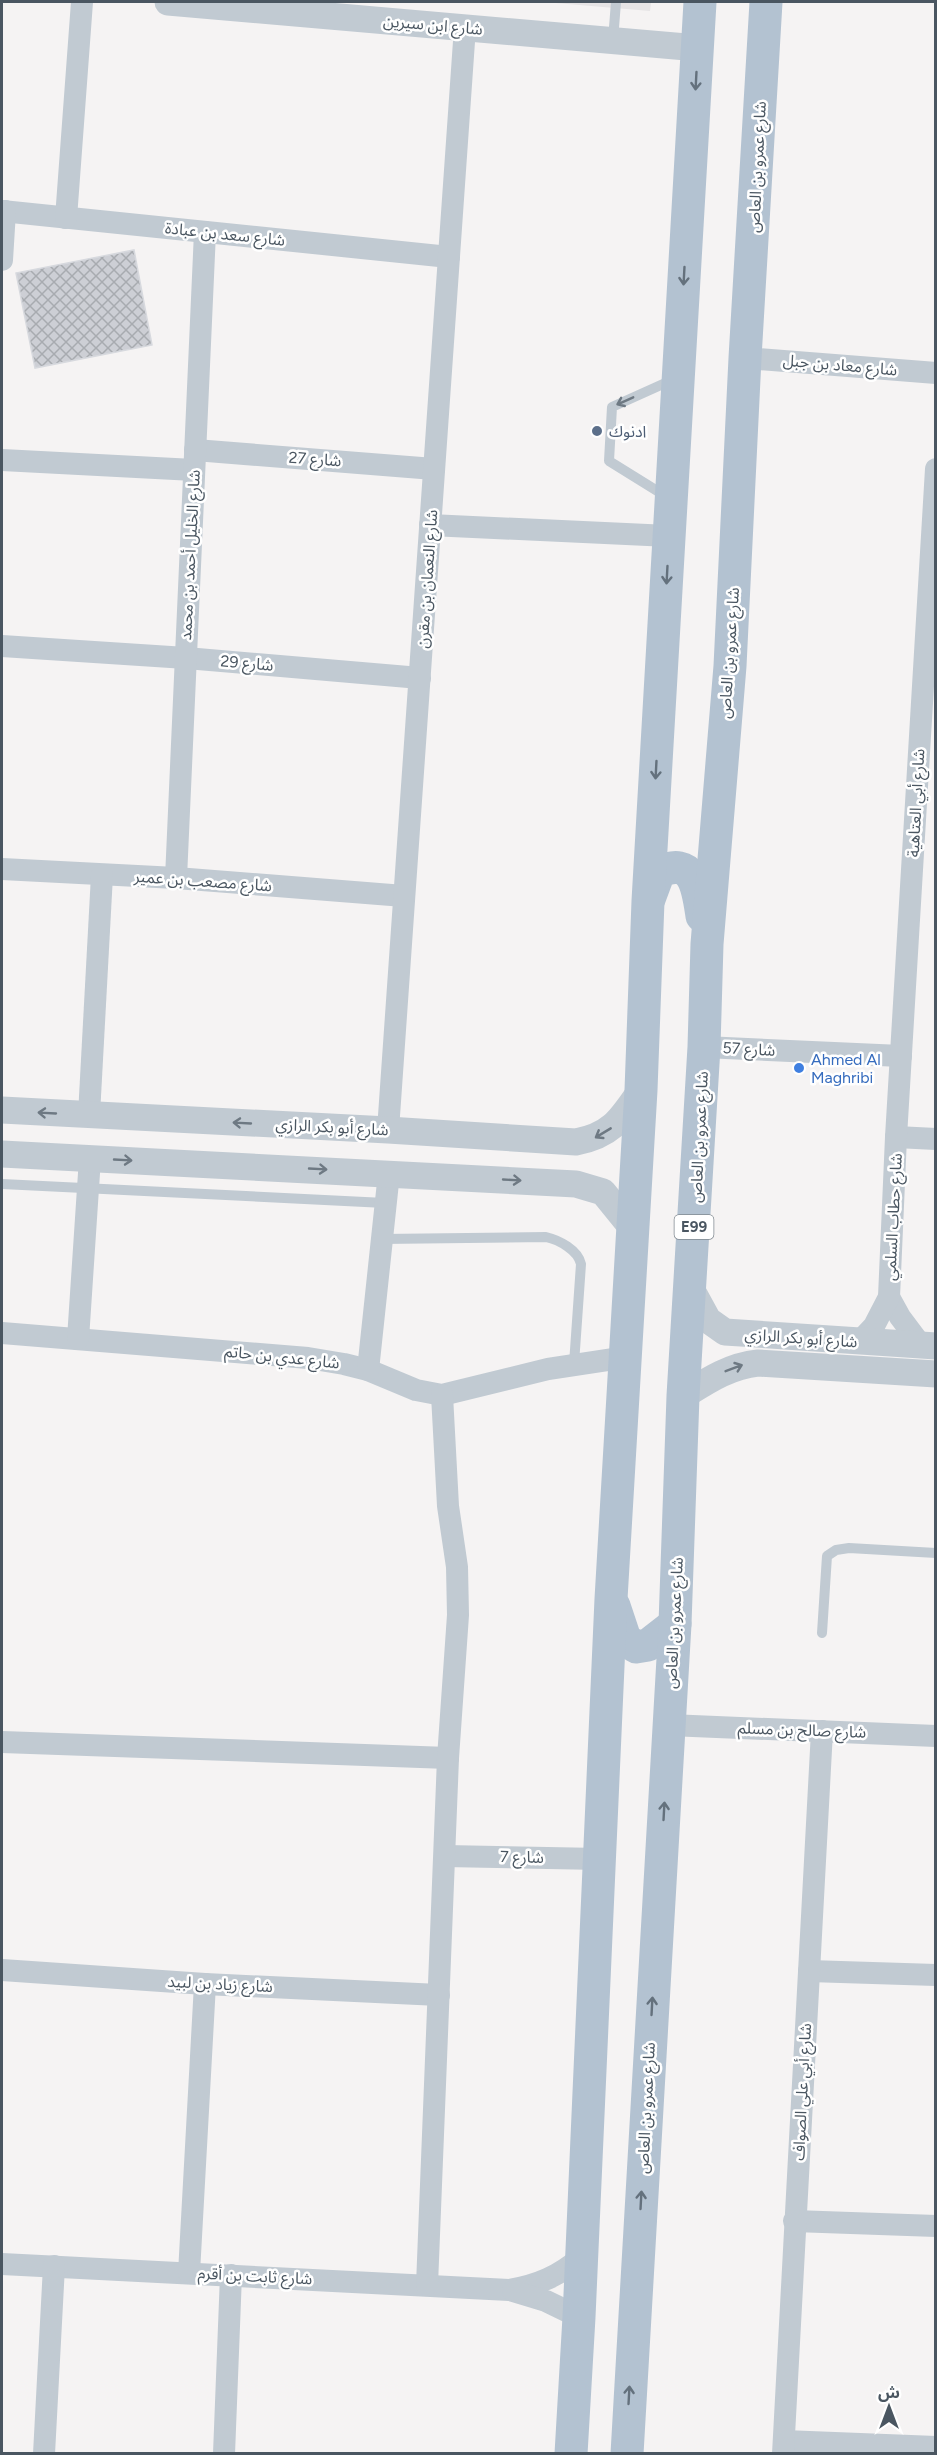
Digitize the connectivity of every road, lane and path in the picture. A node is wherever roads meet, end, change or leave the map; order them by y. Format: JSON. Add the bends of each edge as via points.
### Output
{"nodes":[{"id":1,"x":82,"y":2,"type":"edge"},
{"id":2,"x":168,"y":2,"type":"edge"},
{"id":3,"x":616,"y":2,"type":"edge"},
{"id":4,"x":700,"y":2,"type":"edge"},
{"id":5,"x":766,"y":2,"type":"edge"},
{"id":6,"x":465,"y":27,"type":"junction"},
{"id":7,"x":613,"y":40,"type":"junction"},
{"id":8,"x":698,"y":48,"type":"junction"},
{"id":9,"x":3,"y":211,"type":"edge"},
{"id":10,"x":66,"y":218,"type":"junction"},
{"id":11,"x":205,"y":232,"type":"junction"},
{"id":12,"x":449,"y":257,"type":"junction"},
{"id":13,"x":2,"y":260,"type":"edge"},
{"id":14,"x":745,"y":358,"type":"junction"},
{"id":15,"x":936,"y":373,"type":"edge"},
{"id":16,"x":678,"y":377,"type":"junction"},
{"id":17,"x":2,"y":460,"type":"edge"},
{"id":18,"x":195,"y":460,"type":"junction"},
{"id":19,"x":434,"y":469,"type":"junction"},
{"id":20,"x":936,"y":469,"type":"edge"},
{"id":21,"x":671,"y":499,"type":"junction"},
{"id":22,"x":430,"y":525,"type":"junction"},
{"id":23,"x":669,"y":536,"type":"junction"},
{"id":24,"x":933,"y":563,"type":"edge"},
{"id":25,"x":2,"y":646,"type":"edge"},
{"id":26,"x":186,"y":658,"type":"junction"},
{"id":27,"x":420,"y":678,"type":"junction"},
{"id":28,"x":927,"y":753,"type":"edge"},
{"id":29,"x":2,"y":869,"type":"edge"},
{"id":30,"x":102,"y":875,"type":"junction"},
{"id":31,"x":176,"y":878,"type":"junction"},
{"id":32,"x":404,"y":896,"type":"junction"},
{"id":33,"x":648,"y":901,"type":"junction"},
{"id":34,"x":707,"y":944,"type":"junction"},
{"id":35,"x":704,"y":1047,"type":"junction"},
{"id":36,"x":901,"y":1056,"type":"junction"},
{"id":37,"x":641,"y":1090,"type":"junction"},
{"id":38,"x":2,"y":1110,"type":"edge"},
{"id":39,"x":89,"y":1115,"type":"junction"},
{"id":40,"x":388,"y":1130,"type":"junction"},
{"id":41,"x":896,"y":1137,"type":"junction"},
{"id":42,"x":936,"y":1139,"type":"edge"},
{"id":43,"x":2,"y":1154,"type":"edge"},
{"id":44,"x":90,"y":1158,"type":"junction"},
{"id":45,"x":389,"y":1173,"type":"junction"},
{"id":46,"x":2,"y":1184,"type":"edge"},
{"id":47,"x":88,"y":1189,"type":"junction"},
{"id":48,"x":385,"y":1203,"type":"junction"},
{"id":49,"x":633,"y":1229,"type":"junction"},
{"id":50,"x":381,"y":1239,"type":"junction"},
{"id":51,"x":690,"y":1287,"type":"junction"},
{"id":52,"x":889,"y":1297,"type":"junction"},
{"id":53,"x":2,"y":1333,"type":"edge"},
{"id":54,"x":78,"y":1339,"type":"junction"},
{"id":55,"x":859,"y":1342,"type":"junction"},
{"id":56,"x":928,"y":1345,"type":"edge"},
{"id":57,"x":627,"y":1357,"type":"junction"},
{"id":58,"x":574,"y":1364,"type":"junction"},
{"id":59,"x":368,"y":1370,"type":"junction"},
{"id":60,"x":936,"y":1374,"type":"edge"},
{"id":61,"x":442,"y":1395,"type":"junction"},
{"id":62,"x":683,"y":1396,"type":"junction"},
{"id":63,"x":936,"y":1553,"type":"edge"},
{"id":64,"x":612,"y":1599,"type":"junction"},
{"id":65,"x":675,"y":1624,"type":"junction"},
{"id":66,"x":822,"y":1633,"type":"dead end"},
{"id":67,"x":669,"y":1725,"type":"junction"},
{"id":68,"x":822,"y":1731,"type":"junction"},
{"id":69,"x":936,"y":1736,"type":"edge"},
{"id":70,"x":2,"y":1742,"type":"edge"},
{"id":71,"x":448,"y":1758,"type":"junction"},
{"id":72,"x":445,"y":1856,"type":"junction"},
{"id":73,"x":600,"y":1859,"type":"junction"},
{"id":74,"x":2,"y":1970,"type":"edge"},
{"id":75,"x":809,"y":1971,"type":"junction"},
{"id":76,"x":936,"y":1975,"type":"edge"},
{"id":77,"x":205,"y":1984,"type":"junction"},
{"id":78,"x":439,"y":1995,"type":"junction"},
{"id":79,"x":794,"y":2221,"type":"junction"},
{"id":80,"x":936,"y":2226,"type":"edge"},
{"id":81,"x":581,"y":2257,"type":"junction"},
{"id":82,"x":2,"y":2264,"type":"edge"},
{"id":83,"x":54,"y":2266,"type":"junction"},
{"id":84,"x":189,"y":2273,"type":"junction"},
{"id":85,"x":231,"y":2275,"type":"junction"},
{"id":86,"x":427,"y":2285,"type":"junction"},
{"id":87,"x":509,"y":2290,"type":"junction"},
{"id":88,"x":579,"y":2317,"type":"junction"},
{"id":89,"x":783,"y":2447,"type":"edge"},
{"id":90,"x":936,"y":2447,"type":"edge"},
{"id":91,"x":44,"y":2454,"type":"edge"},
{"id":92,"x":224,"y":2454,"type":"edge"},
{"id":93,"x":571,"y":2454,"type":"edge"},
{"id":94,"x":627,"y":2454,"type":"edge"}],
"edges":[{"from":1,"to":10,"type":"street"},
{"from":2,"to":6,"type":"street","name":"شارع ابن سيرين"},
{"from":3,"to":7,"type":"lane"},
{"from":4,"to":8,"type":"main road"},
{"from":5,"to":14,"type":"main road","name":"شارع عمرو بن العاص","number":"E99"},
{"from":6,"to":7,"type":"street","name":"شارع ابن سيرين"},
{"from":6,"to":12,"type":"street","name":"شارع النعمان بن مقرن"},
{"from":7,"to":8,"type":"street","name":"شارع ابن سيرين"},
{"from":8,"to":16,"type":"main road","one_way":true},
{"from":9,"to":10,"type":"street","name":"شارع سعد بن عبادة"},
{"from":9,"to":13,"type":"street"},
{"from":10,"to":11,"type":"street","name":"شارع سعد بن عبادة"},
{"from":11,"to":12,"type":"street","name":"شارع سعد بن عبادة"},
{"from":11,"to":18,"type":"street","name":"شارع الخليل أحمد بن محمد"},
{"from":12,"to":19,"type":"street","name":"شارع النعمان بن مقرن"},
{"from":14,"to":15,"type":"street","name":"شارع معاد بن جبل"},
{"from":14,"to":34,"type":"main road","name":"شارع عمرو بن العاص","number":"E99","via":[[730,666]]},
{"from":16,"to":21,"type":"main road"},
{"from":16,"to":21,"type":"lane","one_way":true,"via":[[612,407],[610,429],[609,461]]},
{"from":17,"to":18,"type":"street","name":"شارع 27"},
{"from":18,"to":19,"type":"street","name":"شارع 27"},
{"from":18,"to":26,"type":"street","name":"شارع الخليل أحمد بن محمد"},
{"from":19,"to":22,"type":"street","name":"شارع النعمان بن مقرن"},
{"from":20,"to":24,"type":"street","name":"شارع أبي العتاهية"},
{"from":21,"to":23,"type":"main road"},
{"from":22,"to":23,"type":"street"},
{"from":22,"to":27,"type":"street","name":"شارع النعمان بن مقرن"},
{"from":23,"to":33,"type":"main road","one_way":true},
{"from":24,"to":28,"type":"street","name":"شارع أبي العتاهية"},
{"from":25,"to":26,"type":"street","name":"شارع 29"},
{"from":26,"to":27,"type":"street","name":"شارع 29"},
{"from":26,"to":31,"type":"street","name":"شارع الخليل أحمد بن محمد"},
{"from":27,"to":32,"type":"street","name":"شارع النعمان بن مقرن"},
{"from":28,"to":36,"type":"street","name":"شارع أبي العتاهية"},
{"from":29,"to":30,"type":"street","name":"شارع مصعب بن عمير"},
{"from":30,"to":31,"type":"street","name":"شارع مصعب بن عمير"},
{"from":30,"to":39,"type":"street"},
{"from":31,"to":32,"type":"street","name":"شارع مصعب بن عمير"},
{"from":32,"to":40,"type":"street","name":"شارع النعمان بن مقرن"},
{"from":33,"to":34,"type":"main road","via":[[659,872],[669,867],[691,873],[698,889]]},
{"from":33,"to":37,"type":"main road"},
{"from":34,"to":35,"type":"main road","name":"شارع عمرو بن العاص","number":"E99"},
{"from":35,"to":36,"type":"street","name":"شارع 57"},
{"from":35,"to":51,"type":"main road","name":"شارع عمرو بن العاص","number":"E99"},
{"from":36,"to":41,"type":"street","name":"شارع أبي العتاهية"},
{"from":37,"to":40,"type":"street","name":"شارع أبو بكر الرازي","one_way":true,"via":[[607,1132],[576,1142]]},
{"from":37,"to":49,"type":"main road"},
{"from":39,"to":38,"type":"street","name":"شارع أبو بكر الرازي","one_way":true},
{"from":40,"to":39,"type":"street","name":"شارع أبو بكر الرازي","one_way":true},
{"from":41,"to":42,"type":"street"},
{"from":41,"to":52,"type":"street","name":"شارع حطاب السلمي"},
{"from":43,"to":44,"type":"street"},
{"from":44,"to":45,"type":"street","one_way":true},
{"from":44,"to":47,"type":"street"},
{"from":45,"to":48,"type":"street"},
{"from":45,"to":49,"type":"street","one_way":true,"via":[[576,1184],[603,1192]]},
{"from":46,"to":47,"type":"lane"},
{"from":47,"to":48,"type":"lane"},
{"from":47,"to":54,"type":"street"},
{"from":48,"to":50,"type":"street"},
{"from":49,"to":57,"type":"main road"},
{"from":50,"to":58,"type":"lane","via":[[546,1236],[560,1240],[580,1258],[581,1264]]},
{"from":50,"to":59,"type":"street"},
{"from":51,"to":55,"type":"street","name":"شارع أبو بكر الرازي","via":[[708,1320],[725,1332]]},
{"from":51,"to":62,"type":"main road","name":"شارع عمرو بن العاص","number":"E99"},
{"from":52,"to":55,"type":"street","via":[[874,1326]]},
{"from":52,"to":56,"type":"street","via":[[900,1317]]},
{"from":53,"to":54,"type":"street","name":"شارع عدي بن حاتم"},
{"from":54,"to":59,"type":"street","name":"شارع عدي بن حاتم","via":[[308,1358]]},
{"from":55,"to":56,"type":"street","name":"شارع أبو بكر الرازي"},
{"from":57,"to":58,"type":"street","name":"شارع عدي بن حاتم"},
{"from":57,"to":64,"type":"main road"},
{"from":58,"to":61,"type":"street","name":"شارع عدي بن حاتم"},
{"from":59,"to":61,"type":"street","name":"شارع عدي بن حاتم","via":[[416,1390]]},
{"from":62,"to":60,"type":"street","name":"شارع أبو بكر الرازي","one_way":true,"via":[[726,1371],[758,1363]]},
{"from":61,"to":71,"type":"street","via":[[458,1615]]},
{"from":62,"to":65,"type":"main road","name":"شارع عمرو بن العاص","number":"E99"},
{"from":63,"to":66,"type":"lane","via":[[849,1548],[827,1556]]},
{"from":64,"to":65,"type":"main road","via":[[625,1639],[636,1647],[648,1645]]},
{"from":64,"to":73,"type":"main road"},
{"from":65,"to":67,"type":"main road","name":"شارع عمرو بن العاص","number":"E99"},
{"from":67,"to":68,"type":"street","name":"شارع صالح بن مسلم"},
{"from":94,"to":67,"type":"main road","name":"شارع عمرو بن العاص","number":"E99","one_way":true},
{"from":68,"to":69,"type":"street","name":"شارع صالح بن مسلم"},
{"from":68,"to":75,"type":"street","name":"شارع أبي علي الصواف"},
{"from":70,"to":71,"type":"street"},
{"from":71,"to":72,"type":"street"},
{"from":72,"to":73,"type":"street","name":"شارع 7"},
{"from":72,"to":78,"type":"street"},
{"from":73,"to":81,"type":"main road"},
{"from":74,"to":77,"type":"street","name":"شارع زياد بن لبيد"},
{"from":75,"to":76,"type":"street"},
{"from":75,"to":79,"type":"street","name":"شارع أبي علي الصواف"},
{"from":77,"to":78,"type":"street","name":"شارع زياد بن لبيد"},
{"from":77,"to":84,"type":"street"},
{"from":78,"to":86,"type":"street"},
{"from":79,"to":80,"type":"street"},
{"from":79,"to":89,"type":"street","name":"شارع أبي علي الصواف"},
{"from":81,"to":87,"type":"street","name":"شارع ثابت بن أقرم","via":[[548,2280]]},
{"from":81,"to":88,"type":"main road"},
{"from":82,"to":83,"type":"street","name":"شارع ثابت بن أقرم"},
{"from":83,"to":84,"type":"street","name":"شارع ثابت بن أقرم"},
{"from":83,"to":91,"type":"street"},
{"from":84,"to":85,"type":"street","name":"شارع ثابت بن أقرم"},
{"from":85,"to":86,"type":"street","name":"شارع ثابت بن أقرم"},
{"from":85,"to":92,"type":"street"},
{"from":86,"to":87,"type":"street","name":"شارع ثابت بن أقرم"},
{"from":87,"to":88,"type":"street","name":"شارع ثابت بن أقرم","via":[[546,2301]]},
{"from":88,"to":93,"type":"main road"},
{"from":89,"to":90,"type":"street"}]}
